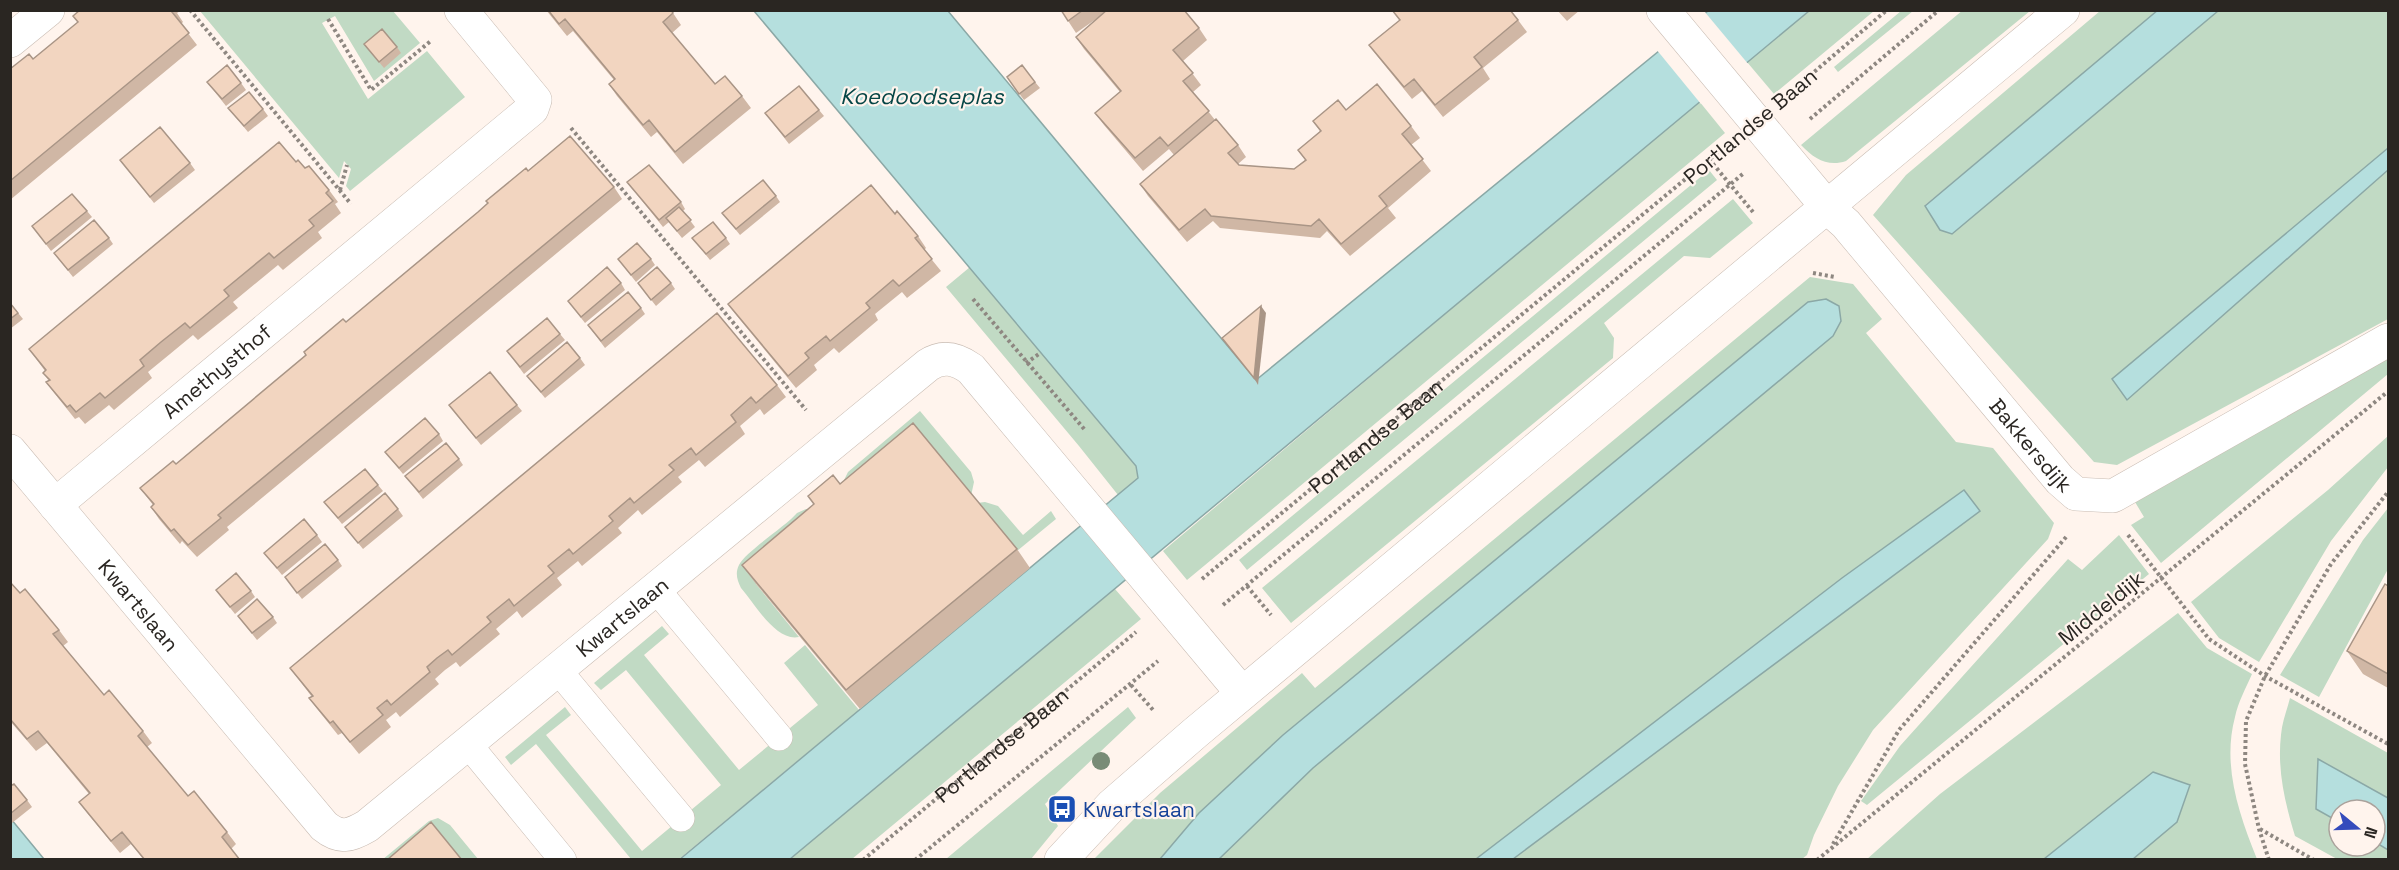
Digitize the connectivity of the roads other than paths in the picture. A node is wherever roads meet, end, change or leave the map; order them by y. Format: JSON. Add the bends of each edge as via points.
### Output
{"nodes":[{"id":1,"x":48,"y":10,"type":"edge"},
{"id":2,"x":1663,"y":10,"type":"edge"},
{"id":3,"x":2063,"y":10,"type":"edge"},
{"id":4,"x":463,"y":12,"type":"edge"},
{"id":5,"x":10,"y":41,"type":"edge"},
{"id":6,"x":1828,"y":208,"type":"junction"},
{"id":7,"x":2388,"y":340,"type":"edge"},
{"id":8,"x":10,"y":451,"type":"edge"},
{"id":9,"x":55,"y":505,"type":"junction"},
{"id":10,"x":655,"y":588,"type":"junction"},
{"id":11,"x":557,"y":669,"type":"junction"},
{"id":12,"x":1242,"y":693,"type":"junction"},
{"id":13,"x":778,"y":737,"type":"dead end"},
{"id":14,"x":468,"y":744,"type":"junction"},
{"id":15,"x":681,"y":818,"type":"dead end"},
{"id":16,"x":563,"y":860,"type":"edge"},
{"id":17,"x":1061,"y":860,"type":"edge"}],
"edges":[{"from":1,"to":5,"type":"street"},
{"from":2,"to":6,"type":"street","name":"Bakkersdijk"},
{"from":3,"to":6,"type":"street"},
{"from":4,"to":9,"type":"street","name":"Amethysthof","via":[[535,100],[532,109]]},
{"from":6,"to":7,"type":"street","name":"Bakkersdijk","via":[[1846,224],[2060,480],[2076,494],[2113,496]]},
{"from":6,"to":12,"type":"street"},
{"from":8,"to":9,"type":"street","name":"Kwartslaan"},
{"from":9,"to":14,"type":"street","name":"Kwartslaan","via":[[334,834],[352,834],[367,826]]},
{"from":10,"to":11,"type":"street","name":"Kwartslaan"},
{"from":10,"to":12,"type":"street","name":"Kwartslaan","via":[[928,365],[952,359],[971,369]]},
{"from":10,"to":13,"type":"lane"},
{"from":11,"to":14,"type":"street","name":"Kwartslaan"},
{"from":11,"to":15,"type":"lane"},
{"from":12,"to":17,"type":"street","via":[[1112,806]]},
{"from":14,"to":16,"type":"lane"}]}
